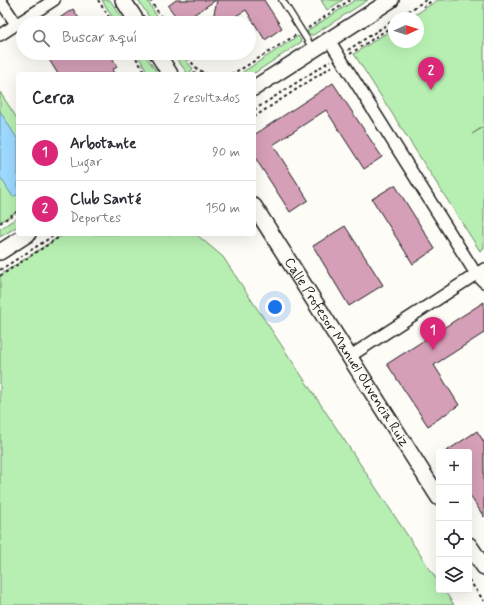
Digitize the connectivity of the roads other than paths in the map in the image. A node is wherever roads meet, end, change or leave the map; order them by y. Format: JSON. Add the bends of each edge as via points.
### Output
{"nodes":[{"id":1,"x":0,"y":0,"type":"edge"},
{"id":2,"x":54,"y":0,"type":"edge"},
{"id":3,"x":123,"y":0,"type":"edge"},
{"id":4,"x":282,"y":0,"type":"edge"},
{"id":5,"x":391,"y":0,"type":"edge"},
{"id":6,"x":29,"y":16,"type":"edge"},
{"id":7,"x":133,"y":16,"type":"edge"},
{"id":8,"x":16,"y":24,"type":"joint"},
{"id":9,"x":0,"y":34,"type":"edge"},
{"id":10,"x":329,"y":40,"type":"junction"},
{"id":11,"x":313,"y":50,"type":"junction"},
{"id":12,"x":161,"y":60,"type":"edge"},
{"id":13,"x":169,"y":72,"type":"edge"},
{"id":14,"x":256,"y":87,"type":"edge"},
{"id":15,"x":256,"y":209,"type":"edge"},
{"id":16,"x":25,"y":236,"type":"edge"},
{"id":17,"x":0,"y":252,"type":"edge"},
{"id":18,"x":480,"y":272,"type":"edge"},
{"id":19,"x":484,"y":282,"type":"edge"},
{"id":20,"x":350,"y":357,"type":"junction"},
{"id":21,"x":436,"y":493,"type":"edge"},
{"id":22,"x":472,"y":549,"type":"edge"},
{"id":23,"x":484,"y":567,"type":"edge"}],
"edges":[{"from":1,"to":8,"type":"street"},
{"from":2,"to":6,"type":"street"},
{"from":3,"to":7,"type":"street"},
{"from":4,"to":11,"type":"lane"},
{"from":5,"to":10,"type":"street"},
{"from":8,"to":9,"type":"street"},
{"from":10,"to":11,"type":"street"},
{"from":10,"to":18,"type":"street"},
{"from":11,"to":14,"type":"street"},
{"from":12,"to":13,"type":"street"},
{"from":15,"to":20,"type":"street","name":"Calle Profesor Manuel Olivencia Ruiz"},
{"from":16,"to":17,"type":"street"},
{"from":18,"to":19,"type":"street"},
{"from":18,"to":20,"type":"street"},
{"from":20,"to":21,"type":"street","name":"Calle Profesor Manuel Olivencia Ruiz"},
{"from":22,"to":23,"type":"street"}]}
